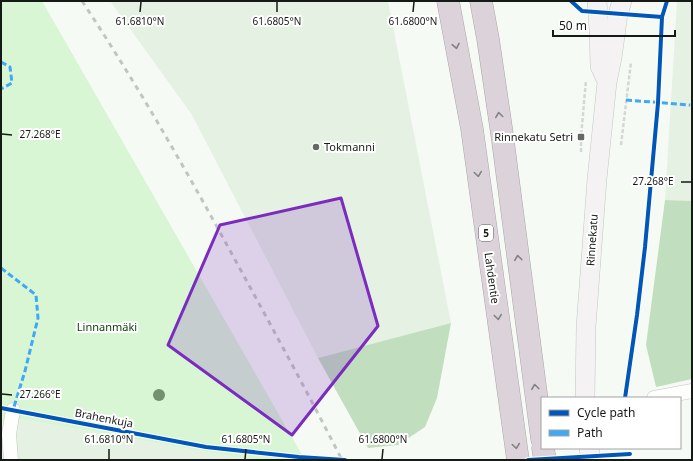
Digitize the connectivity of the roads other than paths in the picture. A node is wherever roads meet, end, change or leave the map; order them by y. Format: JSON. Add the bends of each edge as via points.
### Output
{"nodes":[{"id":1,"x":596,"y":1,"type":"edge"},
{"id":2,"x":622,"y":1,"type":"edge"},
{"id":3,"x":481,"y":3,"type":"edge"},
{"id":4,"x":448,"y":4,"type":"edge"},
{"id":5,"x":607,"y":82,"type":"junction"},
{"id":6,"x":692,"y":391,"type":"edge"},
{"id":7,"x":585,"y":397,"type":"edge"},
{"id":8,"x":659,"y":397,"type":"edge"},
{"id":9,"x":13,"y":410,"type":"dead end"},
{"id":10,"x":541,"y":432,"type":"edge"},
{"id":11,"x":543,"y":449,"type":"edge"},
{"id":12,"x":589,"y":449,"type":"edge"},
{"id":13,"x":11,"y":460,"type":"edge"},
{"id":14,"x":518,"y":460,"type":"edge"},
{"id":15,"x":545,"y":460,"type":"edge"},
{"id":16,"x":591,"y":460,"type":"edge"}],
"edges":[{"from":1,"to":5,"type":"street","name":"Rinnekatu","via":[[600,29],[600,66]]},
{"from":2,"to":5,"type":"street","name":"Rinnekatu"},
{"from":10,"to":3,"type":"highway","one_way":true,"via":[[502,134]]},
{"from":4,"to":14,"type":"highway","name":"Lahdentie","number":"5","one_way":true,"via":[[472,129]]},
{"from":5,"to":7,"type":"street","name":"Rinnekatu","via":[[587,319]]},
{"from":6,"to":8,"type":"street"},
{"from":9,"to":13,"type":"street","via":[[9,434]]},
{"from":11,"to":15,"type":"highway"},
{"from":12,"to":16,"type":"street"}]}
